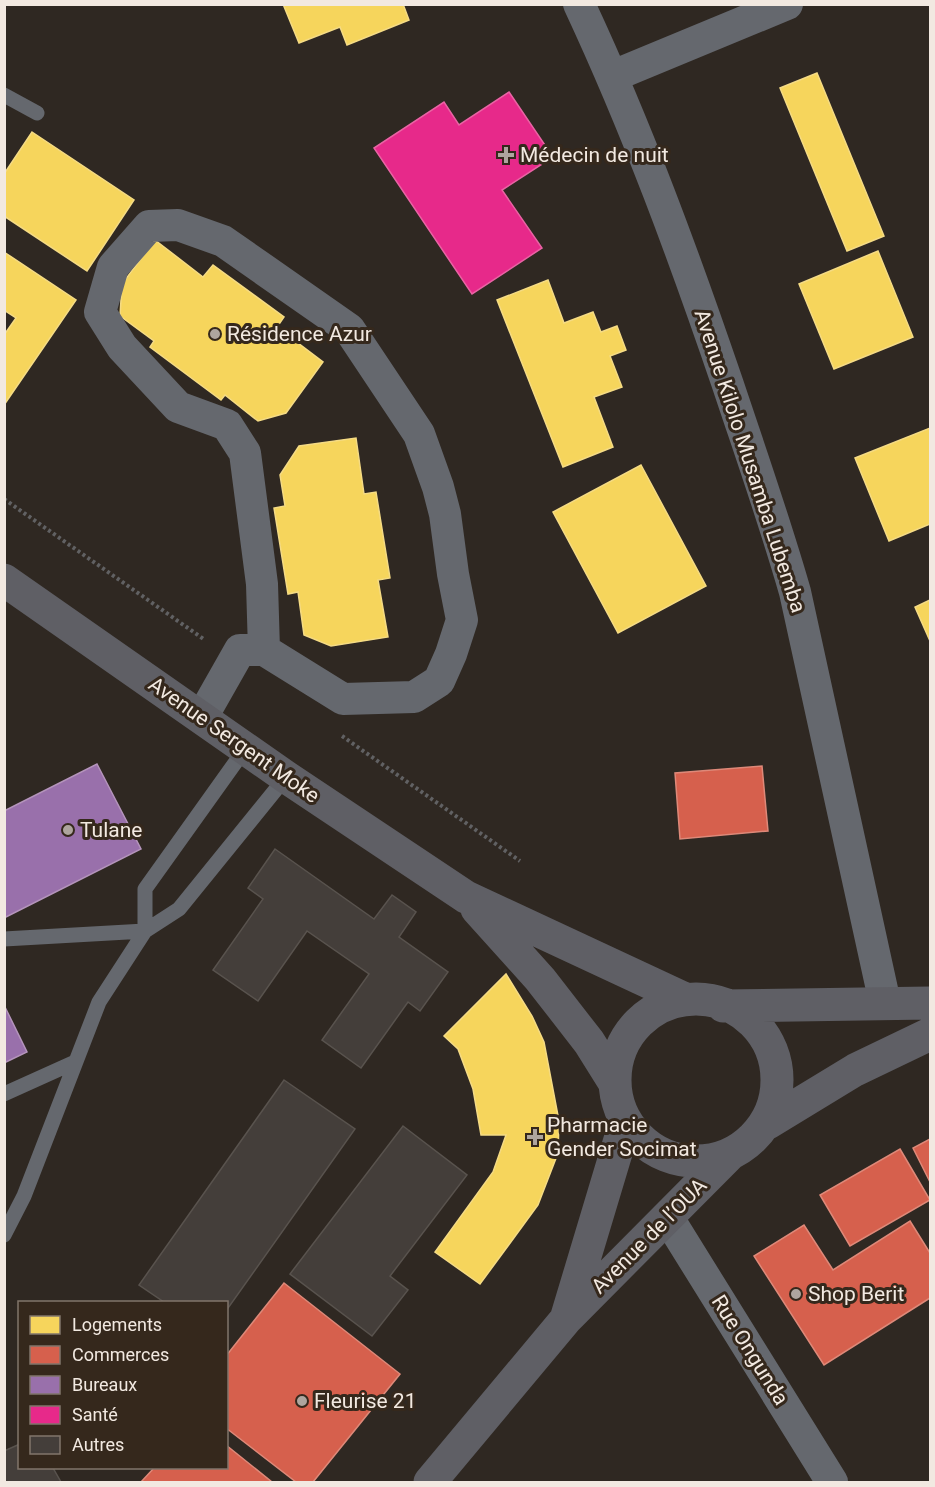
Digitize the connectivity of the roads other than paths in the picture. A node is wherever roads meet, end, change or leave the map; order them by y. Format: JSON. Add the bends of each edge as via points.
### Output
{"nodes":[{"id":1,"x":579,"y":4,"type":"edge"},
{"id":2,"x":787,"y":4,"type":"edge"},
{"id":3,"x":613,"y":76,"type":"junction"},
{"id":4,"x":4,"y":95,"type":"edge"},
{"id":5,"x":37,"y":113,"type":"dead end"},
{"id":6,"x":4,"y":580,"type":"edge"},
{"id":7,"x":264,"y":650,"type":"junction"},
{"id":8,"x":202,"y":717,"type":"junction"},
{"id":9,"x":245,"y":749,"type":"junction"},
{"id":10,"x":286,"y":777,"type":"junction"},
{"id":11,"x":466,"y":897,"type":"junction"},
{"id":12,"x":145,"y":931,"type":"junction"},
{"id":13,"x":4,"y":939,"type":"edge"},
{"id":14,"x":686,"y":999,"type":"junction"},
{"id":15,"x":885,"y":1003,"type":"junction"},
{"id":16,"x":930,"y":1003,"type":"edge"},
{"id":17,"x":723,"y":1006,"type":"junction"},
{"id":18,"x":930,"y":1034,"type":"edge"},
{"id":19,"x":75,"y":1062,"type":"junction"},
{"id":20,"x":614,"y":1082,"type":"junction"},
{"id":21,"x":4,"y":1094,"type":"edge"},
{"id":22,"x":625,"y":1123,"type":"junction"},
{"id":23,"x":768,"y":1124,"type":"junction"},
{"id":24,"x":730,"y":1154,"type":"junction"},
{"id":25,"x":668,"y":1218,"type":"junction"},
{"id":26,"x":4,"y":1235,"type":"edge"},
{"id":27,"x":567,"y":1318,"type":"junction"},
{"id":28,"x":430,"y":1482,"type":"edge"},
{"id":29,"x":832,"y":1482,"type":"edge"}],
"edges":[{"from":1,"to":3,"type":"street","name":"Avenue Kilolo Musamba Lubemba"},
{"from":2,"to":3,"type":"street"},
{"from":3,"to":15,"type":"street","name":"Avenue Kilolo Musamba Lubemba","via":[[695,288],[781,543],[798,604]]},
{"from":4,"to":5,"type":"lane"},
{"from":6,"to":8,"type":"main road","name":"Avenue Sergent Moke"},
{"from":7,"to":7,"type":"street","via":[[343,699],[414,697],[439,681],[462,620],[438,487],[419,434],[349,329],[223,241],[178,225],[149,226],[113,267],[100,312],[122,347],[178,407],[226,425],[245,453],[262,584]]},
{"from":7,"to":8,"type":"street","via":[[240,650]]},
{"from":8,"to":9,"type":"main road","name":"Avenue Sergent Moke"},
{"from":9,"to":10,"type":"main road","name":"Avenue Sergent Moke"},
{"from":9,"to":12,"type":"lane","via":[[145,889]]},
{"from":10,"to":11,"type":"main road","name":"Avenue Sergent Moke"},
{"from":10,"to":12,"type":"lane","via":[[179,909]]},
{"from":11,"to":14,"type":"main road","name":"Avenue Sergent Moke"},
{"from":11,"to":20,"type":"main road","name":"Avenue Sergent Moke","via":[[540,980],[589,1042]]},
{"from":12,"to":13,"type":"lane"},
{"from":12,"to":19,"type":"lane","via":[[99,1002]]},
{"from":14,"to":17,"type":"main road","via":[[707,997]]},
{"from":14,"to":20,"type":"main road","via":[[657,1009],[634,1027],[618,1053]]},
{"from":15,"to":16,"type":"main road"},
{"from":15,"to":17,"type":"main road"},
{"from":17,"to":23,"type":"main road","via":[[760,1028],[776,1057],[779,1091]]},
{"from":18,"to":23,"type":"main road","via":[[855,1070]]},
{"from":19,"to":21,"type":"lane"},
{"from":19,"to":26,"type":"lane","via":[[24,1196]]},
{"from":20,"to":22,"type":"main road","via":[[616,1103]]},
{"from":22,"to":24,"type":"main road","via":[[653,1151],[692,1163]]},
{"from":22,"to":27,"type":"main road","name":"Avenue de l’OUA"},
{"from":23,"to":24,"type":"main road"},
{"from":24,"to":25,"type":"main road","name":"Avenue de l’OUA"},
{"from":25,"to":27,"type":"main road","name":"Avenue de l’OUA"},
{"from":25,"to":29,"type":"street","name":"Rue Ongunda"},
{"from":27,"to":28,"type":"main road","name":"Avenue de l’OUA"}]}
